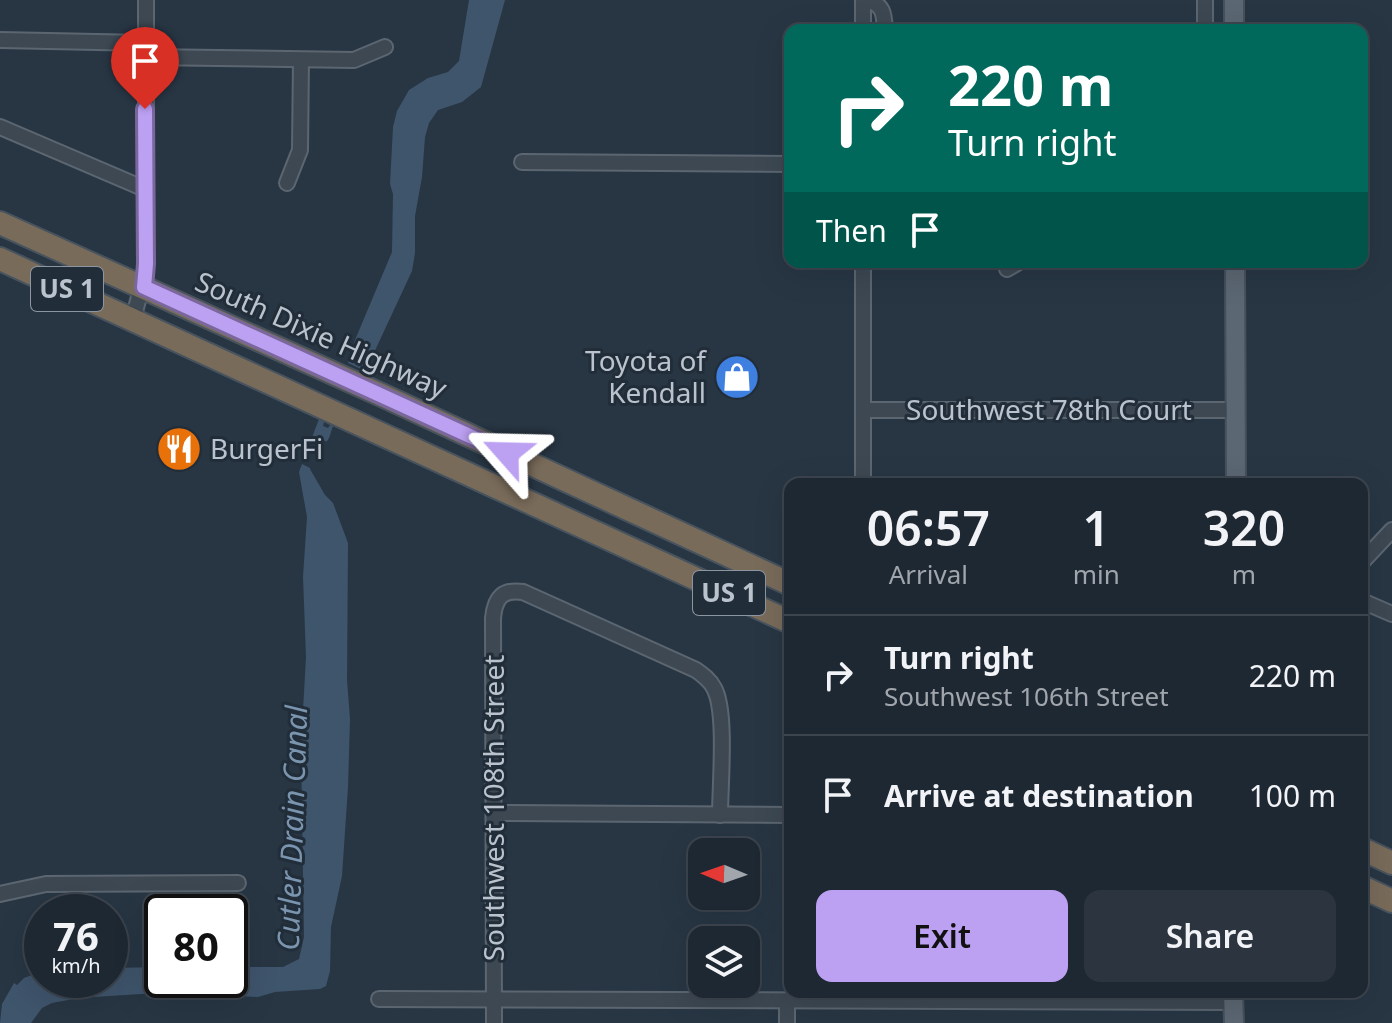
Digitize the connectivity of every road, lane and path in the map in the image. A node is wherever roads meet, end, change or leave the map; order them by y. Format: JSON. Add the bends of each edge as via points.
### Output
{"nodes":[{"id":1,"x":146,"y":0,"type":"edge"},
{"id":2,"x":865,"y":0,"type":"edge"},
{"id":3,"x":1205,"y":0,"type":"edge"},
{"id":4,"x":1234,"y":0,"type":"edge"},
{"id":5,"x":863,"y":24,"type":"edge"},
{"id":6,"x":885,"y":24,"type":"edge"},
{"id":7,"x":1205,"y":24,"type":"edge"},
{"id":8,"x":1234,"y":24,"type":"edge"},
{"id":9,"x":0,"y":40,"type":"edge"},
{"id":10,"x":385,"y":47,"type":"dead end"},
{"id":11,"x":145,"y":50,"type":"junction"},
{"id":12,"x":301,"y":60,"type":"junction"},
{"id":13,"x":0,"y":127,"type":"edge"},
{"id":14,"x":522,"y":162,"type":"dead end"},
{"id":15,"x":784,"y":164,"type":"edge"},
{"id":16,"x":287,"y":183,"type":"dead end"},
{"id":17,"x":145,"y":189,"type":"junction"},
{"id":18,"x":0,"y":223,"type":"edge"},
{"id":19,"x":0,"y":259,"type":"edge"},
{"id":20,"x":863,"y":268,"type":"edge"},
{"id":21,"x":1235,"y":268,"type":"edge"},
{"id":22,"x":144,"y":287,"type":"junction"},
{"id":23,"x":133,"y":319,"type":"junction"},
{"id":24,"x":863,"y":410,"type":"junction"},
{"id":25,"x":1235,"y":410,"type":"junction"},
{"id":26,"x":863,"y":478,"type":"edge"},
{"id":27,"x":1236,"y":478,"type":"edge"},
{"id":28,"x":1392,"y":530,"type":"edge"},
{"id":29,"x":1368,"y":556,"type":"edge"},
{"id":30,"x":784,"y":581,"type":"edge"},
{"id":31,"x":1368,"y":604,"type":"edge"},
{"id":32,"x":1392,"y":614,"type":"edge"},
{"id":33,"x":784,"y":619,"type":"edge"},
{"id":34,"x":494,"y":813,"type":"junction"},
{"id":35,"x":720,"y":815,"type":"junction"},
{"id":36,"x":784,"y":815,"type":"edge"},
{"id":37,"x":1368,"y":852,"type":"edge"},
{"id":38,"x":1392,"y":863,"type":"edge"},
{"id":39,"x":238,"y":883,"type":"dead end"},
{"id":40,"x":1368,"y":890,"type":"edge"},
{"id":41,"x":0,"y":894,"type":"edge"},
{"id":42,"x":1392,"y":901,"type":"edge"},
{"id":43,"x":844,"y":998,"type":"edge"},
{"id":44,"x":1233,"y":998,"type":"edge"},
{"id":45,"x":379,"y":999,"type":"dead end"},
{"id":46,"x":495,"y":999,"type":"junction"},
{"id":47,"x":787,"y":1001,"type":"junction"},
{"id":48,"x":494,"y":1023,"type":"edge"},
{"id":49,"x":787,"y":1023,"type":"edge"},
{"id":50,"x":1234,"y":1023,"type":"edge"}],
"edges":[{"from":1,"to":11,"type":"street"},
{"from":2,"to":5,"type":"street"},
{"from":2,"to":6,"type":"street","via":[[880,6]]},
{"from":3,"to":7,"type":"street"},
{"from":4,"to":8,"type":"main road"},
{"from":9,"to":11,"type":"street"},
{"from":10,"to":12,"type":"street","via":[[354,60]]},
{"from":11,"to":12,"type":"street"},
{"from":11,"to":17,"type":"street"},
{"from":12,"to":16,"type":"street","via":[[300,150]]},
{"from":13,"to":17,"type":"street"},
{"from":14,"to":15,"type":"street"},
{"from":17,"to":22,"type":"street"},
{"from":18,"to":22,"type":"highway","name":"South Dixie Highway","number":"US 1"},
{"from":19,"to":23,"type":"highway","number":"US 1"},
{"from":20,"to":24,"type":"street"},
{"from":21,"to":25,"type":"main road"},
{"from":22,"to":23,"type":"street"},
{"from":22,"to":30,"type":"highway","name":"South Dixie Highway","number":"US 1"},
{"from":23,"to":33,"type":"highway","number":"US 1"},
{"from":24,"to":25,"type":"street","name":"Southwest 78th Court"},
{"from":24,"to":26,"type":"street"},
{"from":25,"to":27,"type":"main road"},
{"from":28,"to":29,"type":"street"},
{"from":31,"to":32,"type":"street"},
{"from":34,"to":35,"type":"street"},
{"from":34,"to":35,"type":"street","name":"Southwest 108th Street","via":[[493,618],[501,595],[523,592],[708,679],[721,714]]},
{"from":34,"to":46,"type":"street","name":"Southwest 108th Street"},
{"from":35,"to":36,"type":"street"},
{"from":37,"to":38,"type":"highway"},
{"from":39,"to":41,"type":"street","via":[[46,884]]},
{"from":40,"to":42,"type":"highway"},
{"from":43,"to":47,"type":"street"},
{"from":44,"to":50,"type":"main road"},
{"from":45,"to":46,"type":"street"},
{"from":46,"to":47,"type":"street"},
{"from":46,"to":48,"type":"street","name":"Southwest 108th Street"},
{"from":47,"to":49,"type":"street"}]}
